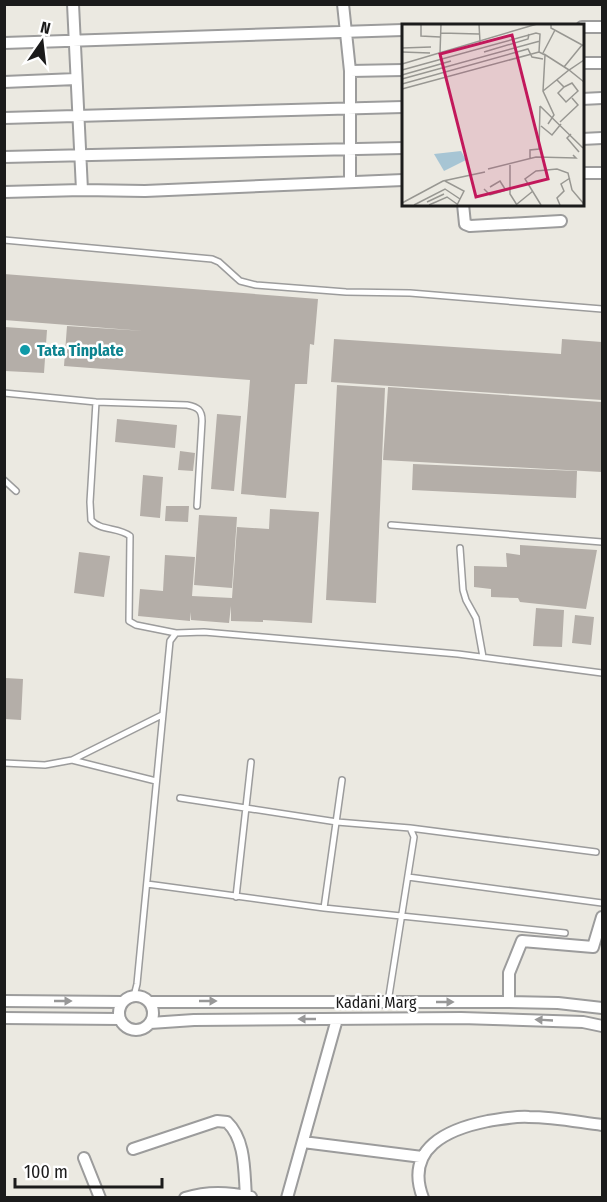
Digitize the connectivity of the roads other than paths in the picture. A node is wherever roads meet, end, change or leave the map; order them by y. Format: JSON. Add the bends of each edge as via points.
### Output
{"nodes":[{"id":1,"x":73,"y":4,"type":"edge"},
{"id":2,"x":343,"y":4,"type":"edge"},
{"id":3,"x":583,"y":27,"type":"edge"},
{"id":4,"x":603,"y":27,"type":"edge"},
{"id":5,"x":402,"y":30,"type":"edge"},
{"id":6,"x":347,"y":32,"type":"junction"},
{"id":7,"x":74,"y":40,"type":"junction"},
{"id":8,"x":4,"y":43,"type":"edge"},
{"id":9,"x":583,"y":63,"type":"edge"},
{"id":10,"x":603,"y":63,"type":"edge"},
{"id":11,"x":402,"y":70,"type":"edge"},
{"id":12,"x":350,"y":71,"type":"junction"},
{"id":13,"x":76,"y":79,"type":"junction"},
{"id":14,"x":4,"y":82,"type":"edge"},
{"id":15,"x":603,"y":98,"type":"edge"},
{"id":16,"x":583,"y":99,"type":"edge"},
{"id":17,"x":402,"y":106,"type":"edge"},
{"id":18,"x":351,"y":109,"type":"junction"},
{"id":19,"x":78,"y":115,"type":"junction"},
{"id":20,"x":4,"y":118,"type":"edge"},
{"id":21,"x":603,"y":138,"type":"edge"},
{"id":22,"x":583,"y":139,"type":"edge"},
{"id":23,"x":402,"y":148,"type":"edge"},
{"id":24,"x":349,"y":150,"type":"junction"},
{"id":25,"x":80,"y":154,"type":"junction"},
{"id":26,"x":4,"y":157,"type":"edge"},
{"id":27,"x":583,"y":173,"type":"edge"},
{"id":28,"x":603,"y":173,"type":"edge"},
{"id":29,"x":402,"y":180,"type":"edge"},
{"id":30,"x":350,"y":182,"type":"junction"},
{"id":31,"x":82,"y":190,"type":"junction"},
{"id":32,"x":4,"y":192,"type":"edge"},
{"id":33,"x":463,"y":206,"type":"edge"},
{"id":34,"x":561,"y":221,"type":"dead end"},
{"id":35,"x":4,"y":240,"type":"edge"},
{"id":36,"x":603,"y":309,"type":"edge"},
{"id":37,"x":4,"y":393,"type":"edge"},
{"id":38,"x":96,"y":402,"type":"junction"},
{"id":39,"x":4,"y":480,"type":"edge"},
{"id":40,"x":16,"y":491,"type":"dead end"},
{"id":41,"x":197,"y":506,"type":"dead end"},
{"id":42,"x":391,"y":525,"type":"dead end"},
{"id":43,"x":603,"y":542,"type":"edge"},
{"id":44,"x":460,"y":548,"type":"dead end"},
{"id":45,"x":176,"y":633,"type":"junction"},
{"id":46,"x":483,"y":657,"type":"junction"},
{"id":47,"x":603,"y":673,"type":"edge"},
{"id":48,"x":162,"y":715,"type":"junction"},
{"id":49,"x":72,"y":760,"type":"junction"},
{"id":50,"x":251,"y":762,"type":"dead end"},
{"id":51,"x":4,"y":764,"type":"edge"},
{"id":52,"x":342,"y":780,"type":"dead end"},
{"id":53,"x":156,"y":782,"type":"junction"},
{"id":54,"x":180,"y":798,"type":"dead end"},
{"id":55,"x":245,"y":808,"type":"junction"},
{"id":56,"x":337,"y":822,"type":"junction"},
{"id":57,"x":410,"y":828,"type":"junction"},
{"id":58,"x":596,"y":852,"type":"dead end"},
{"id":59,"x":408,"y":877,"type":"junction"},
{"id":60,"x":147,"y":884,"type":"junction"},
{"id":61,"x":236,"y":897,"type":"junction"},
{"id":62,"x":603,"y":903,"type":"edge"},
{"id":63,"x":324,"y":908,"type":"junction"},
{"id":64,"x":402,"y":916,"type":"junction"},
{"id":65,"x":603,"y":917,"type":"edge"},
{"id":66,"x":565,"y":933,"type":"dead end"},
{"id":67,"x":134,"y":996,"type":"junction"},
{"id":68,"x":4,"y":1001,"type":"edge"},
{"id":69,"x":122,"y":1002,"type":"junction"},
{"id":70,"x":149,"y":1002,"type":"junction"},
{"id":71,"x":388,"y":1002,"type":"junction"},
{"id":72,"x":509,"y":1002,"type":"junction"},
{"id":73,"x":603,"y":1008,"type":"edge"},
{"id":74,"x":4,"y":1018,"type":"edge"},
{"id":75,"x":120,"y":1019,"type":"junction"},
{"id":76,"x":337,"y":1019,"type":"junction"},
{"id":77,"x":150,"y":1023,"type":"junction"},
{"id":78,"x":603,"y":1026,"type":"edge"},
{"id":79,"x":603,"y":1125,"type":"edge"},
{"id":80,"x":303,"y":1142,"type":"junction"},
{"id":81,"x":133,"y":1149,"type":"dead end"},
{"id":82,"x":422,"y":1157,"type":"junction"},
{"id":83,"x":84,"y":1158,"type":"dead end"},
{"id":84,"x":100,"y":1197,"type":"edge"},
{"id":85,"x":185,"y":1197,"type":"edge"},
{"id":86,"x":248,"y":1197,"type":"edge"},
{"id":87,"x":287,"y":1197,"type":"edge"},
{"id":88,"x":423,"y":1197,"type":"edge"}],
"edges":[{"from":1,"to":7,"type":"street"},
{"from":2,"to":6,"type":"street"},
{"from":3,"to":4,"type":"street"},
{"from":5,"to":6,"type":"street"},
{"from":6,"to":7,"type":"street"},
{"from":6,"to":12,"type":"street"},
{"from":7,"to":8,"type":"street"},
{"from":7,"to":13,"type":"street"},
{"from":9,"to":10,"type":"street"},
{"from":11,"to":12,"type":"street"},
{"from":12,"to":18,"type":"street"},
{"from":13,"to":14,"type":"street"},
{"from":13,"to":19,"type":"street"},
{"from":15,"to":16,"type":"street"},
{"from":17,"to":18,"type":"street"},
{"from":18,"to":19,"type":"street"},
{"from":18,"to":24,"type":"street"},
{"from":19,"to":20,"type":"street"},
{"from":19,"to":25,"type":"street"},
{"from":21,"to":22,"type":"street"},
{"from":23,"to":24,"type":"street"},
{"from":24,"to":25,"type":"street"},
{"from":24,"to":30,"type":"street"},
{"from":25,"to":26,"type":"street"},
{"from":25,"to":31,"type":"street"},
{"from":27,"to":28,"type":"street"},
{"from":29,"to":30,"type":"street"},
{"from":30,"to":31,"type":"street"},
{"from":31,"to":32,"type":"street"},
{"from":33,"to":34,"type":"street","via":[[465,224],[470,226]]},
{"from":35,"to":36,"type":"lane","via":[[212,259],[240,281],[256,285]]},
{"from":37,"to":38,"type":"lane"},
{"from":38,"to":41,"type":"lane","via":[[187,405],[200,409]]},
{"from":38,"to":45,"type":"lane","via":[[92,520],[98,526],[130,536],[129,621],[136,626]]},
{"from":39,"to":40,"type":"lane"},
{"from":42,"to":43,"type":"lane"},
{"from":44,"to":46,"type":"lane","via":[[463,590],[476,618]]},
{"from":45,"to":46,"type":"lane","via":[[204,632]]},
{"from":45,"to":48,"type":"lane","via":[[170,641]]},
{"from":46,"to":47,"type":"lane"},
{"from":48,"to":49,"type":"lane"},
{"from":48,"to":53,"type":"lane"},
{"from":49,"to":51,"type":"lane","via":[[45,765]]},
{"from":49,"to":53,"type":"lane"},
{"from":50,"to":55,"type":"lane"},
{"from":52,"to":56,"type":"lane"},
{"from":53,"to":60,"type":"lane"},
{"from":54,"to":55,"type":"lane"},
{"from":55,"to":56,"type":"lane"},
{"from":55,"to":61,"type":"lane"},
{"from":56,"to":57,"type":"lane"},
{"from":56,"to":63,"type":"lane"},
{"from":57,"to":58,"type":"lane"},
{"from":57,"to":59,"type":"lane","via":[[414,837]]},
{"from":59,"to":62,"type":"lane"},
{"from":59,"to":64,"type":"lane"},
{"from":60,"to":61,"type":"lane"},
{"from":60,"to":67,"type":"lane"},
{"from":61,"to":63,"type":"lane"},
{"from":63,"to":64,"type":"lane"},
{"from":64,"to":66,"type":"lane"},
{"from":64,"to":71,"type":"lane"},
{"from":65,"to":72,"type":"street","via":[[593,947],[522,941],[508,973]]},
{"from":67,"to":69,"type":"street"},
{"from":67,"to":70,"type":"street"},
{"from":68,"to":69,"type":"street","one_way":true},
{"from":69,"to":75,"type":"street"},
{"from":70,"to":71,"type":"street","name":"Kadani Marg","one_way":true},
{"from":70,"to":77,"type":"street","via":[[153,1012]]},
{"from":71,"to":72,"type":"street","name":"Kadani Marg","one_way":true},
{"from":72,"to":73,"type":"street","name":"Kadani Marg"},
{"from":74,"to":75,"type":"street"},
{"from":75,"to":77,"type":"street","via":[[137,1030]]},
{"from":76,"to":77,"type":"street","name":"Kadani Marg","one_way":true},
{"from":78,"to":76,"type":"street","name":"Kadani Marg","one_way":true,"via":[[538,1020]]},
{"from":76,"to":80,"type":"street"},
{"from":79,"to":82,"type":"street","via":[[544,1118],[483,1122],[445,1134]]},
{"from":80,"to":82,"type":"street"},
{"from":80,"to":87,"type":"street"},
{"from":81,"to":86,"type":"street","via":[[217,1121],[227,1122],[235,1132],[243,1157]]},
{"from":82,"to":88,"type":"street","via":[[418,1172]]},
{"from":83,"to":84,"type":"street"},
{"from":85,"to":86,"type":"street","via":[[211,1193]]}]}
